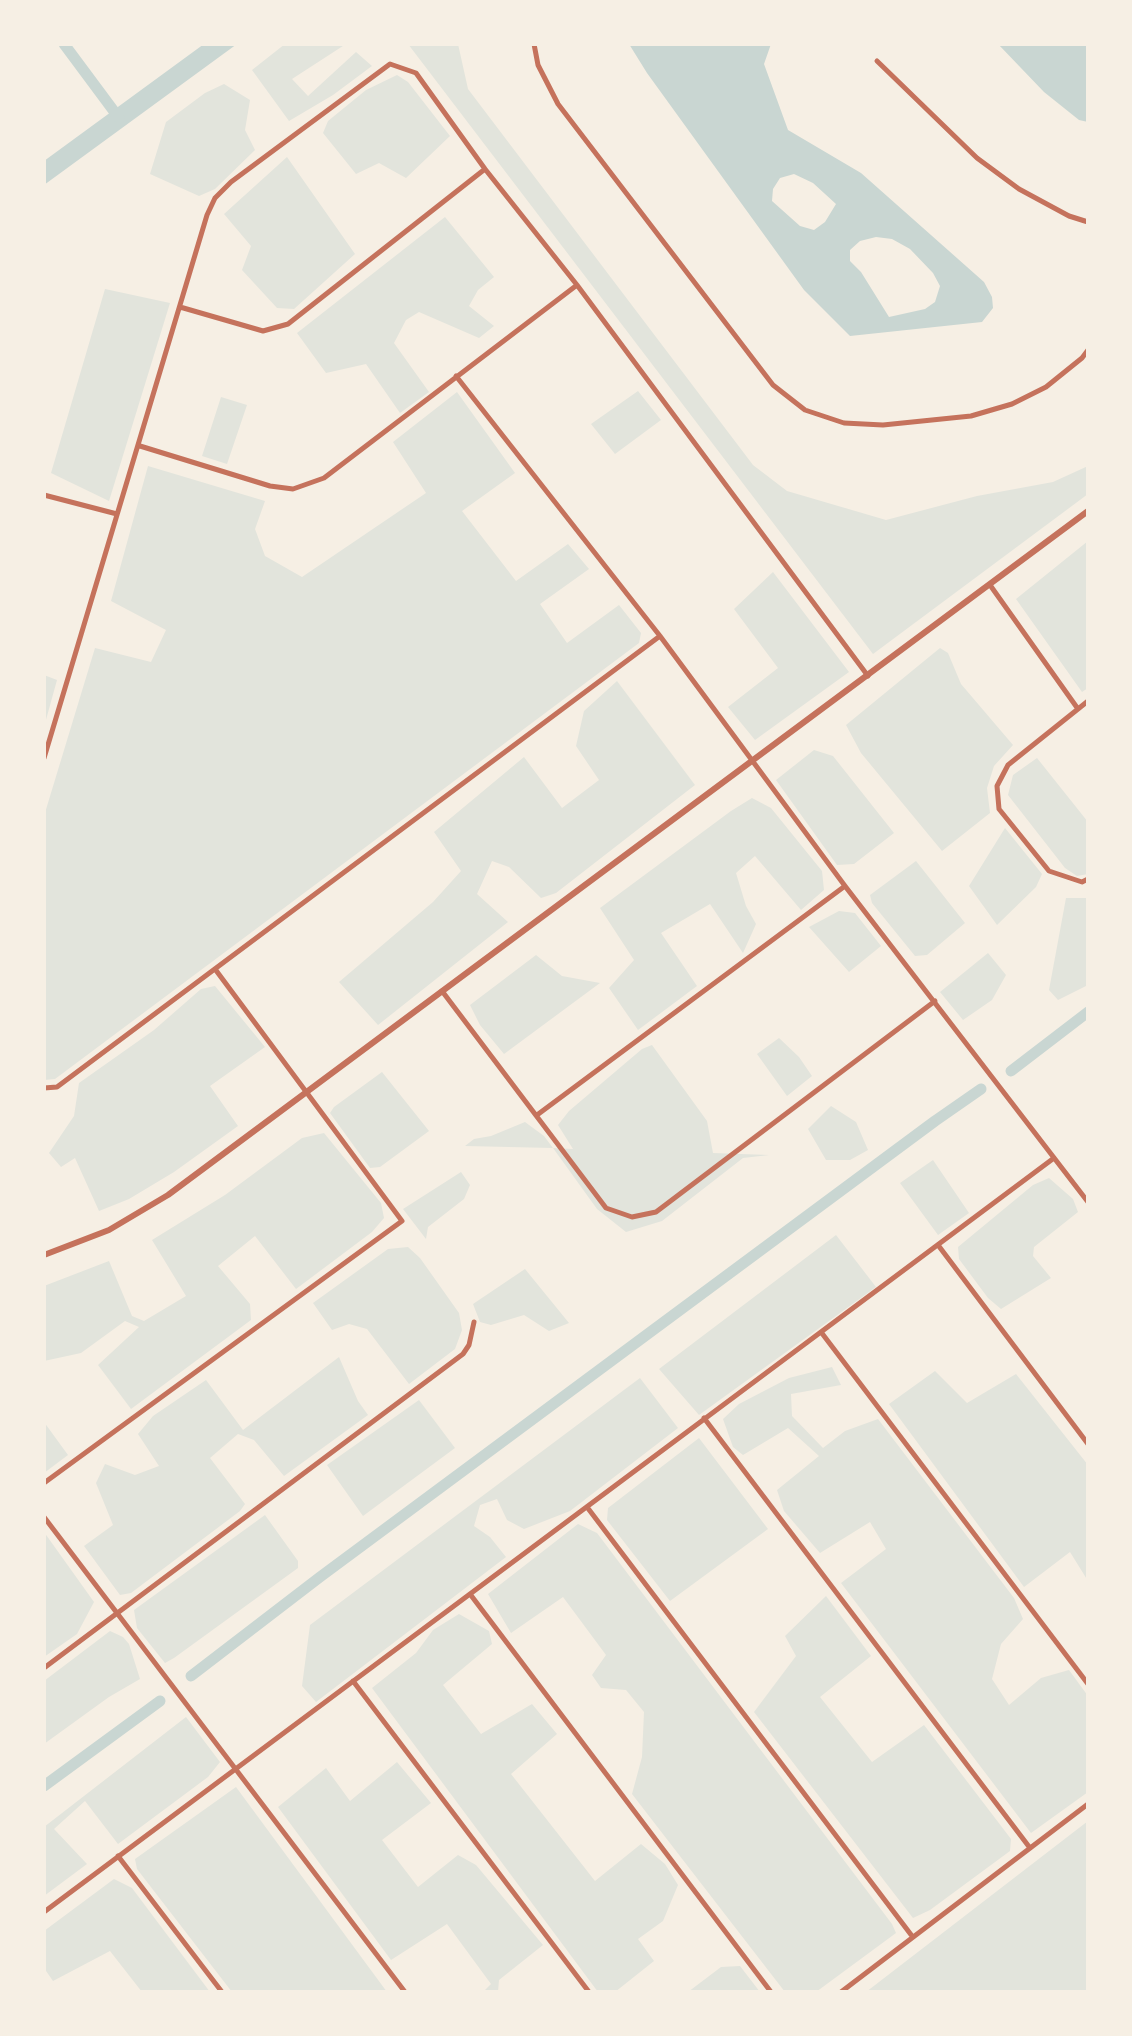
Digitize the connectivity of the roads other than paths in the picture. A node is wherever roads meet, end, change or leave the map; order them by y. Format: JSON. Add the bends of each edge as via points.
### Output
{"nodes":[{"id":1,"x":534,"y":44,"type":"edge"},
{"id":2,"x":877,"y":61,"type":"dead end"},
{"id":3,"x":485,"y":169,"type":"junction"},
{"id":4,"x":1088,"y":222,"type":"edge"},
{"id":5,"x":577,"y":285,"type":"junction"},
{"id":6,"x":180,"y":307,"type":"junction"},
{"id":7,"x":1088,"y":350,"type":"edge"},
{"id":8,"x":456,"y":376,"type":"junction"},
{"id":9,"x":140,"y":446,"type":"junction"},
{"id":10,"x":44,"y":495,"type":"edge"},
{"id":11,"x":1088,"y":511,"type":"edge"},
{"id":12,"x":117,"y":514,"type":"junction"},
{"id":13,"x":990,"y":585,"type":"junction"},
{"id":14,"x":660,"y":636,"type":"junction"},
{"id":15,"x":868,"y":676,"type":"junction"},
{"id":16,"x":1088,"y":701,"type":"edge"},
{"id":17,"x":1078,"y":709,"type":"junction"},
{"id":18,"x":44,"y":758,"type":"edge"},
{"id":19,"x":753,"y":759,"type":"junction"},
{"id":20,"x":1085,"y":881,"type":"edge"},
{"id":21,"x":845,"y":886,"type":"junction"},
{"id":22,"x":215,"y":969,"type":"junction"},
{"id":23,"x":442,"y":991,"type":"junction"},
{"id":24,"x":935,"y":1001,"type":"junction"},
{"id":25,"x":44,"y":1088,"type":"edge"},
{"id":26,"x":307,"y":1092,"type":"junction"},
{"id":27,"x":537,"y":1115,"type":"junction"},
{"id":28,"x":1054,"y":1158,"type":"junction"},
{"id":29,"x":1088,"y":1202,"type":"edge"},
{"id":30,"x":938,"y":1245,"type":"junction"},
{"id":31,"x":44,"y":1255,"type":"edge"},
{"id":32,"x":474,"y":1322,"type":"dead end"},
{"id":33,"x":821,"y":1332,"type":"junction"},
{"id":34,"x":704,"y":1418,"type":"junction"},
{"id":35,"x":1088,"y":1444,"type":"edge"},
{"id":36,"x":44,"y":1483,"type":"edge"},
{"id":37,"x":587,"y":1507,"type":"junction"},
{"id":38,"x":44,"y":1517,"type":"edge"},
{"id":39,"x":470,"y":1594,"type":"junction"},
{"id":40,"x":117,"y":1612,"type":"junction"},
{"id":41,"x":44,"y":1668,"type":"edge"},
{"id":42,"x":353,"y":1681,"type":"junction"},
{"id":43,"x":1088,"y":1684,"type":"edge"},
{"id":44,"x":236,"y":1768,"type":"junction"},
{"id":45,"x":1088,"y":1804,"type":"edge"},
{"id":46,"x":1030,"y":1848,"type":"junction"},
{"id":47,"x":118,"y":1856,"type":"junction"},
{"id":48,"x":44,"y":1912,"type":"edge"},
{"id":49,"x":912,"y":1936,"type":"junction"},
{"id":50,"x":222,"y":1992,"type":"edge"},
{"id":51,"x":405,"y":1992,"type":"edge"},
{"id":52,"x":589,"y":1992,"type":"edge"},
{"id":53,"x":771,"y":1992,"type":"edge"},
{"id":54,"x":841,"y":1992,"type":"edge"}],
"edges":[{"from":1,"to":7,"type":"street","via":[[538,65],[558,104],[773,385],[805,410],[844,423],[883,425],[971,416],[1046,387]]},
{"from":2,"to":4,"type":"street","via":[[977,158],[1019,189]]},
{"from":3,"to":5,"type":"street"},
{"from":3,"to":6,"type":"street","via":[[288,324],[263,331]]},
{"from":3,"to":6,"type":"street","via":[[416,73],[390,64],[215,198]]},
{"from":5,"to":8,"type":"street"},
{"from":5,"to":15,"type":"street"},
{"from":6,"to":9,"type":"street"},
{"from":8,"to":9,"type":"street","via":[[324,478],[293,489]]},
{"from":8,"to":14,"type":"street"},
{"from":9,"to":12,"type":"street"},
{"from":10,"to":12,"type":"street"},
{"from":11,"to":13,"type":"street"},
{"from":12,"to":18,"type":"street"},
{"from":13,"to":15,"type":"street"},
{"from":13,"to":17,"type":"street"},
{"from":14,"to":19,"type":"street"},
{"from":14,"to":22,"type":"street"},
{"from":15,"to":19,"type":"street"},
{"from":16,"to":17,"type":"street"},
{"from":17,"to":20,"type":"street","via":[[1008,765],[997,786],[999,809],[1049,871]]},
{"from":19,"to":21,"type":"street"},
{"from":19,"to":23,"type":"street"},
{"from":21,"to":24,"type":"street"},
{"from":21,"to":27,"type":"street"},
{"from":22,"to":25,"type":"street","via":[[57,1087]]},
{"from":22,"to":26,"type":"street"},
{"from":23,"to":26,"type":"street"},
{"from":23,"to":27,"type":"street"},
{"from":24,"to":27,"type":"street","via":[[656,1212],[632,1217],[606,1208]]},
{"from":24,"to":28,"type":"street"},
{"from":26,"to":31,"type":"street","via":[[168,1195],[109,1230]]},
{"from":26,"to":36,"type":"street","via":[[402,1221]]},
{"from":28,"to":29,"type":"street"},
{"from":28,"to":30,"type":"street"},
{"from":30,"to":33,"type":"street"},
{"from":30,"to":35,"type":"street"},
{"from":32,"to":40,"type":"street","via":[[463,1354]]},
{"from":33,"to":34,"type":"street"},
{"from":33,"to":43,"type":"street"},
{"from":34,"to":37,"type":"street"},
{"from":34,"to":46,"type":"street"},
{"from":37,"to":39,"type":"street"},
{"from":37,"to":49,"type":"street"},
{"from":38,"to":40,"type":"street"},
{"from":39,"to":42,"type":"street"},
{"from":39,"to":53,"type":"street"},
{"from":40,"to":41,"type":"street"},
{"from":40,"to":44,"type":"street"},
{"from":42,"to":44,"type":"street"},
{"from":42,"to":52,"type":"street"},
{"from":44,"to":47,"type":"street"},
{"from":44,"to":51,"type":"street"},
{"from":45,"to":46,"type":"street"},
{"from":46,"to":49,"type":"street"},
{"from":47,"to":48,"type":"street"},
{"from":47,"to":50,"type":"street"},
{"from":49,"to":54,"type":"street"}]}
